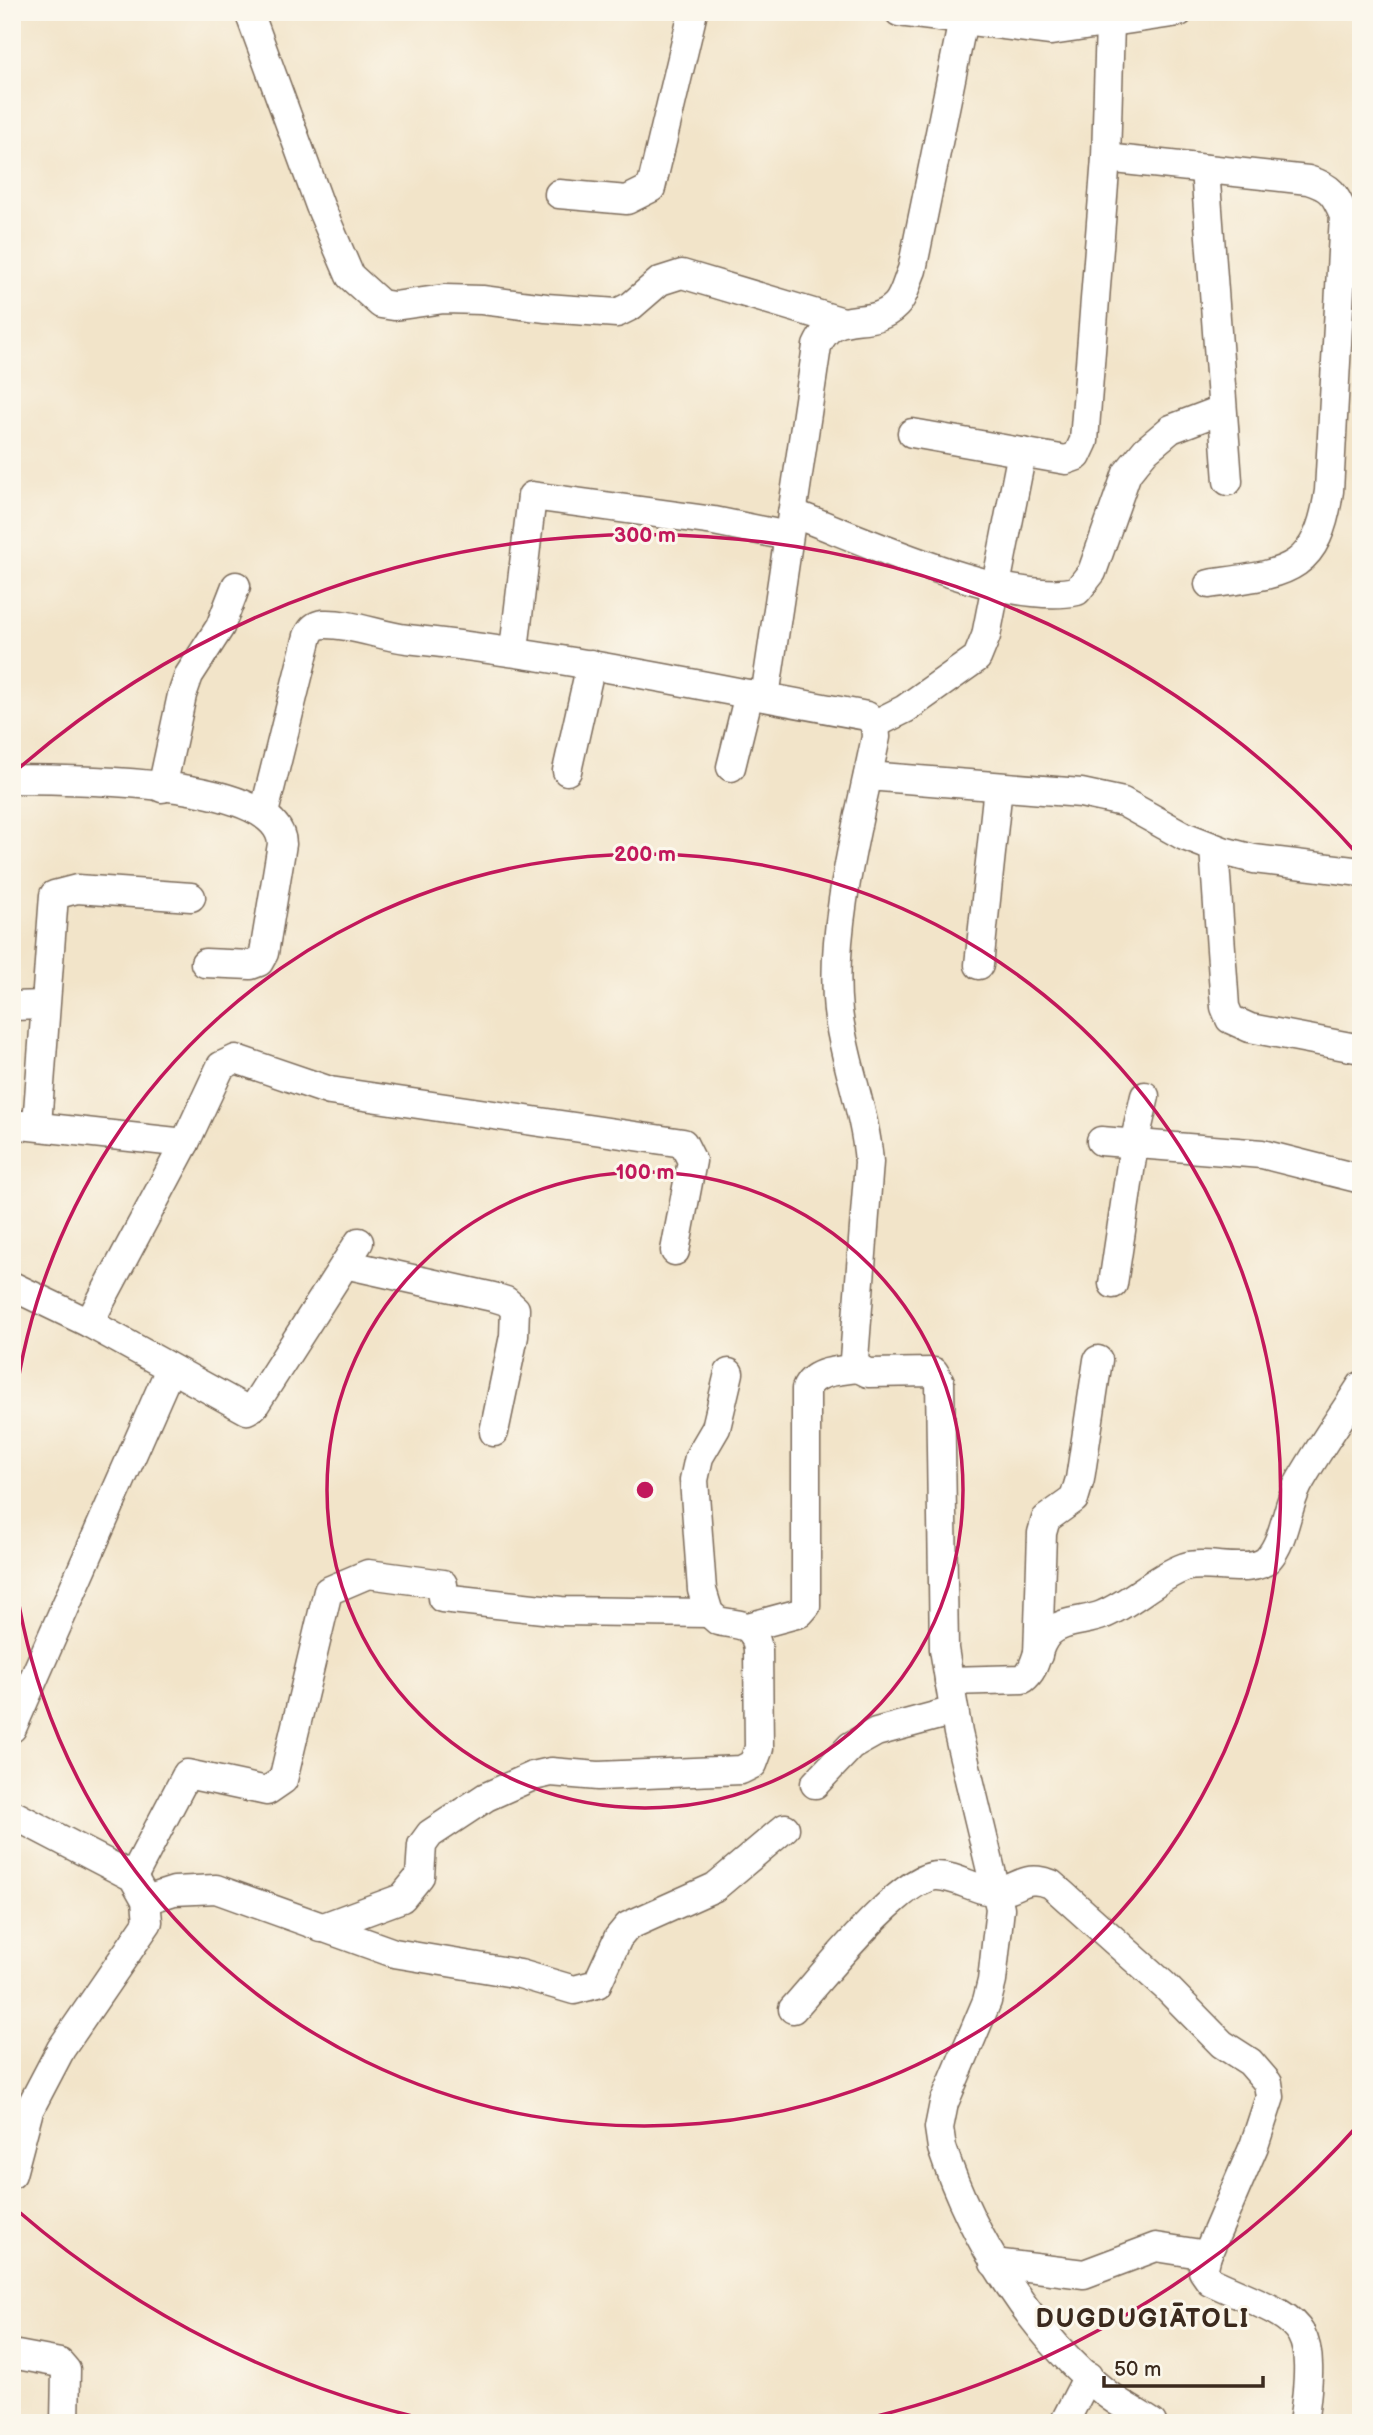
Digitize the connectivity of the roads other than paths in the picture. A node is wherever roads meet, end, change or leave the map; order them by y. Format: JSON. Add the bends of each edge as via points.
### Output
{"nodes":[{"id":1,"x":249,"y":12,"type":"edge"},
{"id":2,"x":693,"y":12,"type":"edge"},
{"id":3,"x":899,"y":12,"type":"edge"},
{"id":4,"x":1179,"y":12,"type":"edge"},
{"id":5,"x":964,"y":20,"type":"junction"},
{"id":6,"x":1110,"y":23,"type":"junction"},
{"id":7,"x":1106,"y":158,"type":"junction"},
{"id":8,"x":1205,"y":169,"type":"junction"},
{"id":9,"x":1324,"y":185,"type":"junction"},
{"id":10,"x":1356,"y":191,"type":"dead end"},
{"id":11,"x":559,"y":194,"type":"dead end"},
{"id":12,"x":840,"y":321,"type":"junction"},
{"id":13,"x":1221,"y":410,"type":"junction"},
{"id":14,"x":912,"y":433,"type":"dead end"},
{"id":15,"x":1021,"y":452,"type":"junction"},
{"id":16,"x":1228,"y":481,"type":"dead end"},
{"id":17,"x":790,"y":524,"type":"junction"},
{"id":18,"x":1209,"y":584,"type":"dead end"},
{"id":19,"x":236,"y":586,"type":"dead end"},
{"id":20,"x":995,"y":587,"type":"junction"},
{"id":21,"x":514,"y":650,"type":"junction"},
{"id":22,"x":591,"y":664,"type":"junction"},
{"id":23,"x":757,"y":696,"type":"junction"},
{"id":24,"x":875,"y":724,"type":"junction"},
{"id":25,"x":731,"y":767,"type":"dead end"},
{"id":26,"x":567,"y":771,"type":"dead end"},
{"id":27,"x":868,"y":776,"type":"junction"},
{"id":28,"x":12,"y":779,"type":"edge"},
{"id":29,"x":998,"y":787,"type":"junction"},
{"id":30,"x":163,"y":788,"type":"junction"},
{"id":31,"x":264,"y":813,"type":"junction"},
{"id":32,"x":1214,"y":848,"type":"junction"},
{"id":33,"x":1361,"y":872,"type":"edge"},
{"id":34,"x":191,"y":897,"type":"dead end"},
{"id":35,"x":205,"y":963,"type":"dead end"},
{"id":36,"x":979,"y":965,"type":"dead end"},
{"id":37,"x":45,"y":1005,"type":"junction"},
{"id":38,"x":12,"y":1006,"type":"edge"},
{"id":39,"x":1361,"y":1049,"type":"edge"},
{"id":40,"x":1145,"y":1096,"type":"dead end"},
{"id":41,"x":25,"y":1125,"type":"edge"},
{"id":42,"x":1101,"y":1141,"type":"dead end"},
{"id":43,"x":186,"y":1143,"type":"junction"},
{"id":44,"x":1134,"y":1144,"type":"junction"},
{"id":45,"x":1361,"y":1179,"type":"edge"},
{"id":46,"x":675,"y":1251,"type":"dead end"},
{"id":47,"x":1113,"y":1284,"type":"dead end"},
{"id":48,"x":12,"y":1286,"type":"edge"},
{"id":49,"x":89,"y":1323,"type":"junction"},
{"id":50,"x":1098,"y":1360,"type":"dead end"},
{"id":51,"x":170,"y":1368,"type":"junction"},
{"id":52,"x":858,"y":1368,"type":"junction"},
{"id":53,"x":729,"y":1373,"type":"dead end"},
{"id":54,"x":1361,"y":1386,"type":"edge"},
{"id":55,"x":494,"y":1432,"type":"dead end"},
{"id":56,"x":709,"y":1613,"type":"junction"},
{"id":57,"x":748,"y":1627,"type":"junction"},
{"id":58,"x":1038,"y":1657,"type":"junction"},
{"id":59,"x":949,"y":1681,"type":"junction"},
{"id":60,"x":956,"y":1722,"type":"junction"},
{"id":61,"x":12,"y":1728,"type":"edge"},
{"id":62,"x":815,"y":1784,"type":"dead end"},
{"id":63,"x":12,"y":1814,"type":"edge"},
{"id":64,"x":785,"y":1828,"type":"dead end"},
{"id":65,"x":993,"y":1882,"type":"junction"},
{"id":66,"x":142,"y":1900,"type":"junction"},
{"id":67,"x":321,"y":1928,"type":"junction"},
{"id":68,"x":793,"y":2009,"type":"dead end"},
{"id":69,"x":12,"y":2174,"type":"edge"},
{"id":70,"x":1207,"y":2255,"type":"junction"},
{"id":71,"x":994,"y":2263,"type":"junction"},
{"id":72,"x":12,"y":2354,"type":"edge"},
{"id":73,"x":1088,"y":2376,"type":"junction"},
{"id":74,"x":65,"y":2423,"type":"edge"},
{"id":75,"x":1064,"y":2423,"type":"edge"},
{"id":76,"x":1152,"y":2423,"type":"edge"},
{"id":77,"x":1304,"y":2423,"type":"edge"}],
"edges":[{"from":1,"to":12,"type":"street","via":[[350,276],[381,304],[457,299],[617,313],[660,281],[682,274]]},
{"from":2,"to":11,"type":"street","via":[[651,188],[627,201]]},
{"from":3,"to":5,"type":"street"},
{"from":4,"to":6,"type":"street"},
{"from":5,"to":6,"type":"street","via":[[1051,31]]},
{"from":5,"to":12,"type":"street","via":[[912,270],[899,302],[875,317]]},
{"from":6,"to":7,"type":"street"},
{"from":7,"to":8,"type":"street"},
{"from":7,"to":15,"type":"street","via":[[1084,441],[1071,460]]},
{"from":8,"to":9,"type":"street"},
{"from":8,"to":13,"type":"street"},
{"from":9,"to":10,"type":"street"},
{"from":9,"to":18,"type":"street","via":[[1336,195],[1344,215],[1325,519],[1311,552],[1297,562],[1260,576]]},
{"from":12,"to":17,"type":"street","via":[[825,330],[817,346]]},
{"from":13,"to":16,"type":"street"},
{"from":13,"to":20,"type":"street","via":[[1171,429],[1139,458],[1127,474],[1092,572],[1077,591],[1048,595]]},
{"from":14,"to":15,"type":"street"},
{"from":15,"to":20,"type":"street"},
{"from":17,"to":20,"type":"street"},
{"from":17,"to":21,"type":"street","via":[[714,521],[532,496]]},
{"from":17,"to":23,"type":"street"},
{"from":19,"to":30,"type":"street","via":[[220,627],[185,685]]},
{"from":20,"to":24,"type":"street","via":[[977,658],[905,709]]},
{"from":21,"to":22,"type":"street"},
{"from":21,"to":31,"type":"street","via":[[314,626]]},
{"from":22,"to":23,"type":"street"},
{"from":22,"to":26,"type":"street"},
{"from":23,"to":24,"type":"street","via":[[867,716]]},
{"from":23,"to":25,"type":"street"},
{"from":24,"to":27,"type":"street"},
{"from":27,"to":29,"type":"street"},
{"from":27,"to":52,"type":"street","via":[[836,954],[838,1010],[867,1132],[869,1162],[854,1342]]},
{"from":28,"to":30,"type":"street"},
{"from":29,"to":32,"type":"street","via":[[1081,793],[1123,802]]},
{"from":29,"to":36,"type":"street"},
{"from":30,"to":31,"type":"street","via":[[215,794]]},
{"from":31,"to":35,"type":"street","via":[[279,827],[282,844],[264,953],[251,965]]},
{"from":32,"to":33,"type":"street","via":[[1254,859]]},
{"from":32,"to":39,"type":"street","via":[[1225,1006],[1230,1019],[1250,1028]]},
{"from":34,"to":37,"type":"street","via":[[100,890],[57,892],[52,900]]},
{"from":37,"to":38,"type":"street"},
{"from":37,"to":41,"type":"street"},
{"from":40,"to":44,"type":"street"},
{"from":41,"to":43,"type":"street"},
{"from":42,"to":44,"type":"street"},
{"from":43,"to":46,"type":"street","via":[[221,1066],[236,1059],[330,1091],[683,1143],[692,1161]]},
{"from":43,"to":49,"type":"street"},
{"from":44,"to":45,"type":"street","via":[[1262,1154]]},
{"from":44,"to":47,"type":"street"},
{"from":48,"to":49,"type":"street"},
{"from":49,"to":51,"type":"street"},
{"from":50,"to":58,"type":"street","via":[[1074,1499],[1046,1520],[1042,1533]]},
{"from":51,"to":55,"type":"street","via":[[251,1409],[352,1253],[506,1301],[515,1309],[514,1336]]},
{"from":51,"to":61,"type":"street"},
{"from":52,"to":57,"type":"street","via":[[820,1375],[810,1380],[806,1389],[806,1606],[800,1612]]},
{"from":52,"to":59,"type":"street","via":[[868,1373],[934,1373],[940,1382],[942,1595]]},
{"from":53,"to":56,"type":"street","via":[[716,1428],[699,1457],[694,1480],[702,1590]]},
{"from":54,"to":58,"type":"street","via":[[1297,1487],[1266,1561],[1247,1566],[1187,1566],[1103,1615],[1058,1626],[1046,1635]]},
{"from":56,"to":57,"type":"street","via":[[718,1621]]},
{"from":56,"to":66,"type":"street","via":[[561,1611],[368,1574],[328,1591],[283,1780],[267,1791],[187,1774]]},
{"from":57,"to":67,"type":"street","via":[[755,1633],[758,1648],[759,1748],[753,1763],[741,1770],[533,1776],[486,1797],[430,1834],[422,1845],[420,1876],[402,1898]]},
{"from":58,"to":59,"type":"street","via":[[1023,1679]]},
{"from":59,"to":60,"type":"street"},
{"from":60,"to":62,"type":"street","via":[[876,1732],[851,1746]]},
{"from":60,"to":65,"type":"street"},
{"from":63,"to":66,"type":"street"},
{"from":64,"to":67,"type":"street","via":[[715,1887],[628,1926],[597,1984],[587,1988],[560,1988],[520,1974],[394,1953]]},
{"from":65,"to":68,"type":"street","via":[[939,1875],[917,1881],[882,1910]]},
{"from":65,"to":70,"type":"street","via":[[1028,1879],[1051,1884],[1268,2083],[1270,2097],[1254,2146]]},
{"from":65,"to":71,"type":"street","via":[[1000,1928],[992,1981],[944,2103],[939,2128],[948,2166]]},
{"from":66,"to":67,"type":"street","via":[[174,1891],[216,1889]]},
{"from":66,"to":69,"type":"street","via":[[129,1950],[61,2049],[29,2110]]},
{"from":70,"to":71,"type":"street","via":[[1156,2247],[1084,2274]]},
{"from":70,"to":77,"type":"street","via":[[1203,2271],[1210,2281],[1288,2318],[1303,2335],[1310,2380]]},
{"from":71,"to":73,"type":"street","via":[[1022,2304]]},
{"from":72,"to":74,"type":"street","via":[[60,2363],[66,2370]]},
{"from":73,"to":75,"type":"street"},
{"from":73,"to":76,"type":"street"}]}
